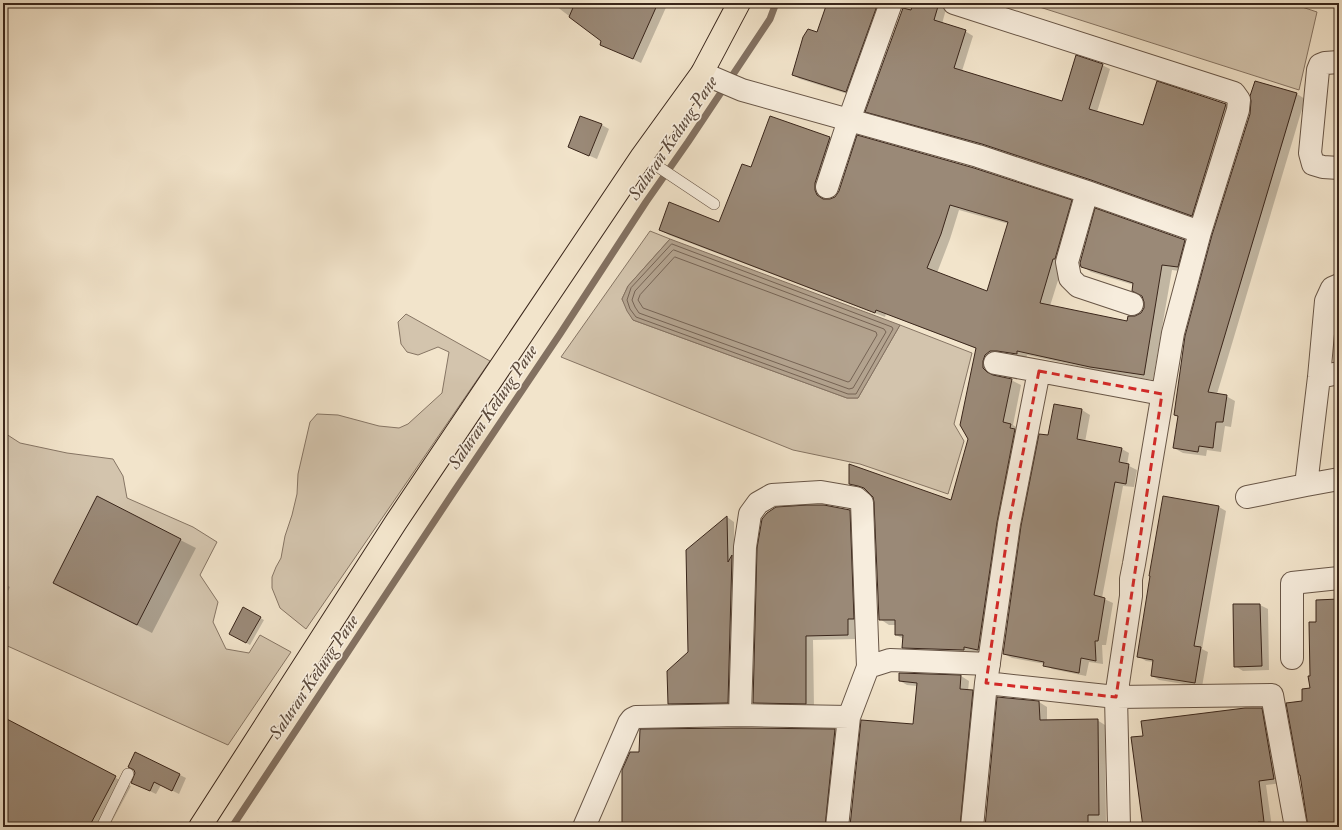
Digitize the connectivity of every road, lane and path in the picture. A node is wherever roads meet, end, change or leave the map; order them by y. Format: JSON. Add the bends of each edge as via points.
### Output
{"nodes":[{"id":1,"x":739,"y":3,"type":"edge"},
{"id":2,"x":891,"y":3,"type":"edge"},
{"id":3,"x":954,"y":3,"type":"edge"},
{"id":4,"x":1329,"y":64,"type":"edge"},
{"id":5,"x":710,"y":76,"type":"junction"},
{"id":6,"x":849,"y":120,"type":"junction"},
{"id":7,"x":647,"y":160,"type":"junction"},
{"id":8,"x":1339,"y":168,"type":"edge"},
{"id":9,"x":827,"y":187,"type":"dead end"},
{"id":10,"x":1087,"y":192,"type":"junction"},
{"id":11,"x":714,"y":204,"type":"dead end"},
{"id":12,"x":1200,"y":232,"type":"junction"},
{"id":13,"x":1339,"y":285,"type":"edge"},
{"id":14,"x":1132,"y":304,"type":"dead end"},
{"id":15,"x":995,"y":363,"type":"dead end"},
{"id":16,"x":1039,"y":371,"type":"junction"},
{"id":17,"x":1329,"y":375,"type":"edge"},
{"id":18,"x":1162,"y":394,"type":"junction"},
{"id":19,"x":1339,"y":479,"type":"edge"},
{"id":20,"x":1306,"y":484,"type":"junction"},
{"id":21,"x":1247,"y":497,"type":"dead end"},
{"id":22,"x":1339,"y":578,"type":"edge"},
{"id":23,"x":1292,"y":658,"type":"dead end"},
{"id":24,"x":868,"y":667,"type":"junction"},
{"id":25,"x":987,"y":674,"type":"junction"},
{"id":26,"x":1116,"y":697,"type":"junction"},
{"id":27,"x":740,"y":715,"type":"junction"},
{"id":28,"x":849,"y":718,"type":"junction"},
{"id":29,"x":128,"y":774,"type":"dead end"},
{"id":30,"x":102,"y":827,"type":"edge"},
{"id":31,"x":200,"y":827,"type":"edge"},
{"id":32,"x":584,"y":827,"type":"edge"},
{"id":33,"x":837,"y":827,"type":"edge"},
{"id":34,"x":972,"y":827,"type":"edge"},
{"id":35,"x":1119,"y":827,"type":"edge"},
{"id":36,"x":1296,"y":827,"type":"edge"}],
"edges":[{"from":1,"to":5,"type":"main road"},
{"from":2,"to":6,"type":"street"},
{"from":3,"to":12,"type":"street","via":[[1234,93],[1239,100],[1238,110]]},
{"from":4,"to":8,"type":"street","via":[[1318,70],[1310,153],[1313,164]]},
{"from":5,"to":6,"type":"street","via":[[742,90]]},
{"from":5,"to":7,"type":"main road"},
{"from":6,"to":9,"type":"street"},
{"from":6,"to":10,"type":"street","via":[[978,156]]},
{"from":7,"to":11,"type":"lane"},
{"from":7,"to":31,"type":"main road","via":[[396,522]]},
{"from":10,"to":12,"type":"street"},
{"from":10,"to":14,"type":"street","via":[[1067,262],[1070,278],[1078,286]]},
{"from":12,"to":18,"type":"street","via":[[1173,333]]},
{"from":13,"to":17,"type":"street","via":[[1332,288],[1326,301]]},
{"from":15,"to":16,"type":"street"},
{"from":16,"to":18,"type":"street"},
{"from":16,"to":25,"type":"street","via":[[1009,524]]},
{"from":17,"to":20,"type":"street"},
{"from":18,"to":26,"type":"street","via":[[1131,579],[1131,596]]},
{"from":19,"to":20,"type":"street"},
{"from":20,"to":21,"type":"street"},
{"from":22,"to":23,"type":"street","via":[[1292,583]]},
{"from":24,"to":25,"type":"street","via":[[890,660]]},
{"from":24,"to":27,"type":"street","via":[[862,503],[856,498],[821,492],[772,495],[758,503],[750,514],[745,548]]},
{"from":24,"to":28,"type":"street"},
{"from":25,"to":26,"type":"street"},
{"from":25,"to":34,"type":"street"},
{"from":26,"to":35,"type":"street"},
{"from":26,"to":36,"type":"street","via":[[1272,695]]},
{"from":27,"to":28,"type":"street"},
{"from":27,"to":32,"type":"street","via":[[632,719]]},
{"from":28,"to":33,"type":"street"},
{"from":29,"to":30,"type":"lane"}]}
